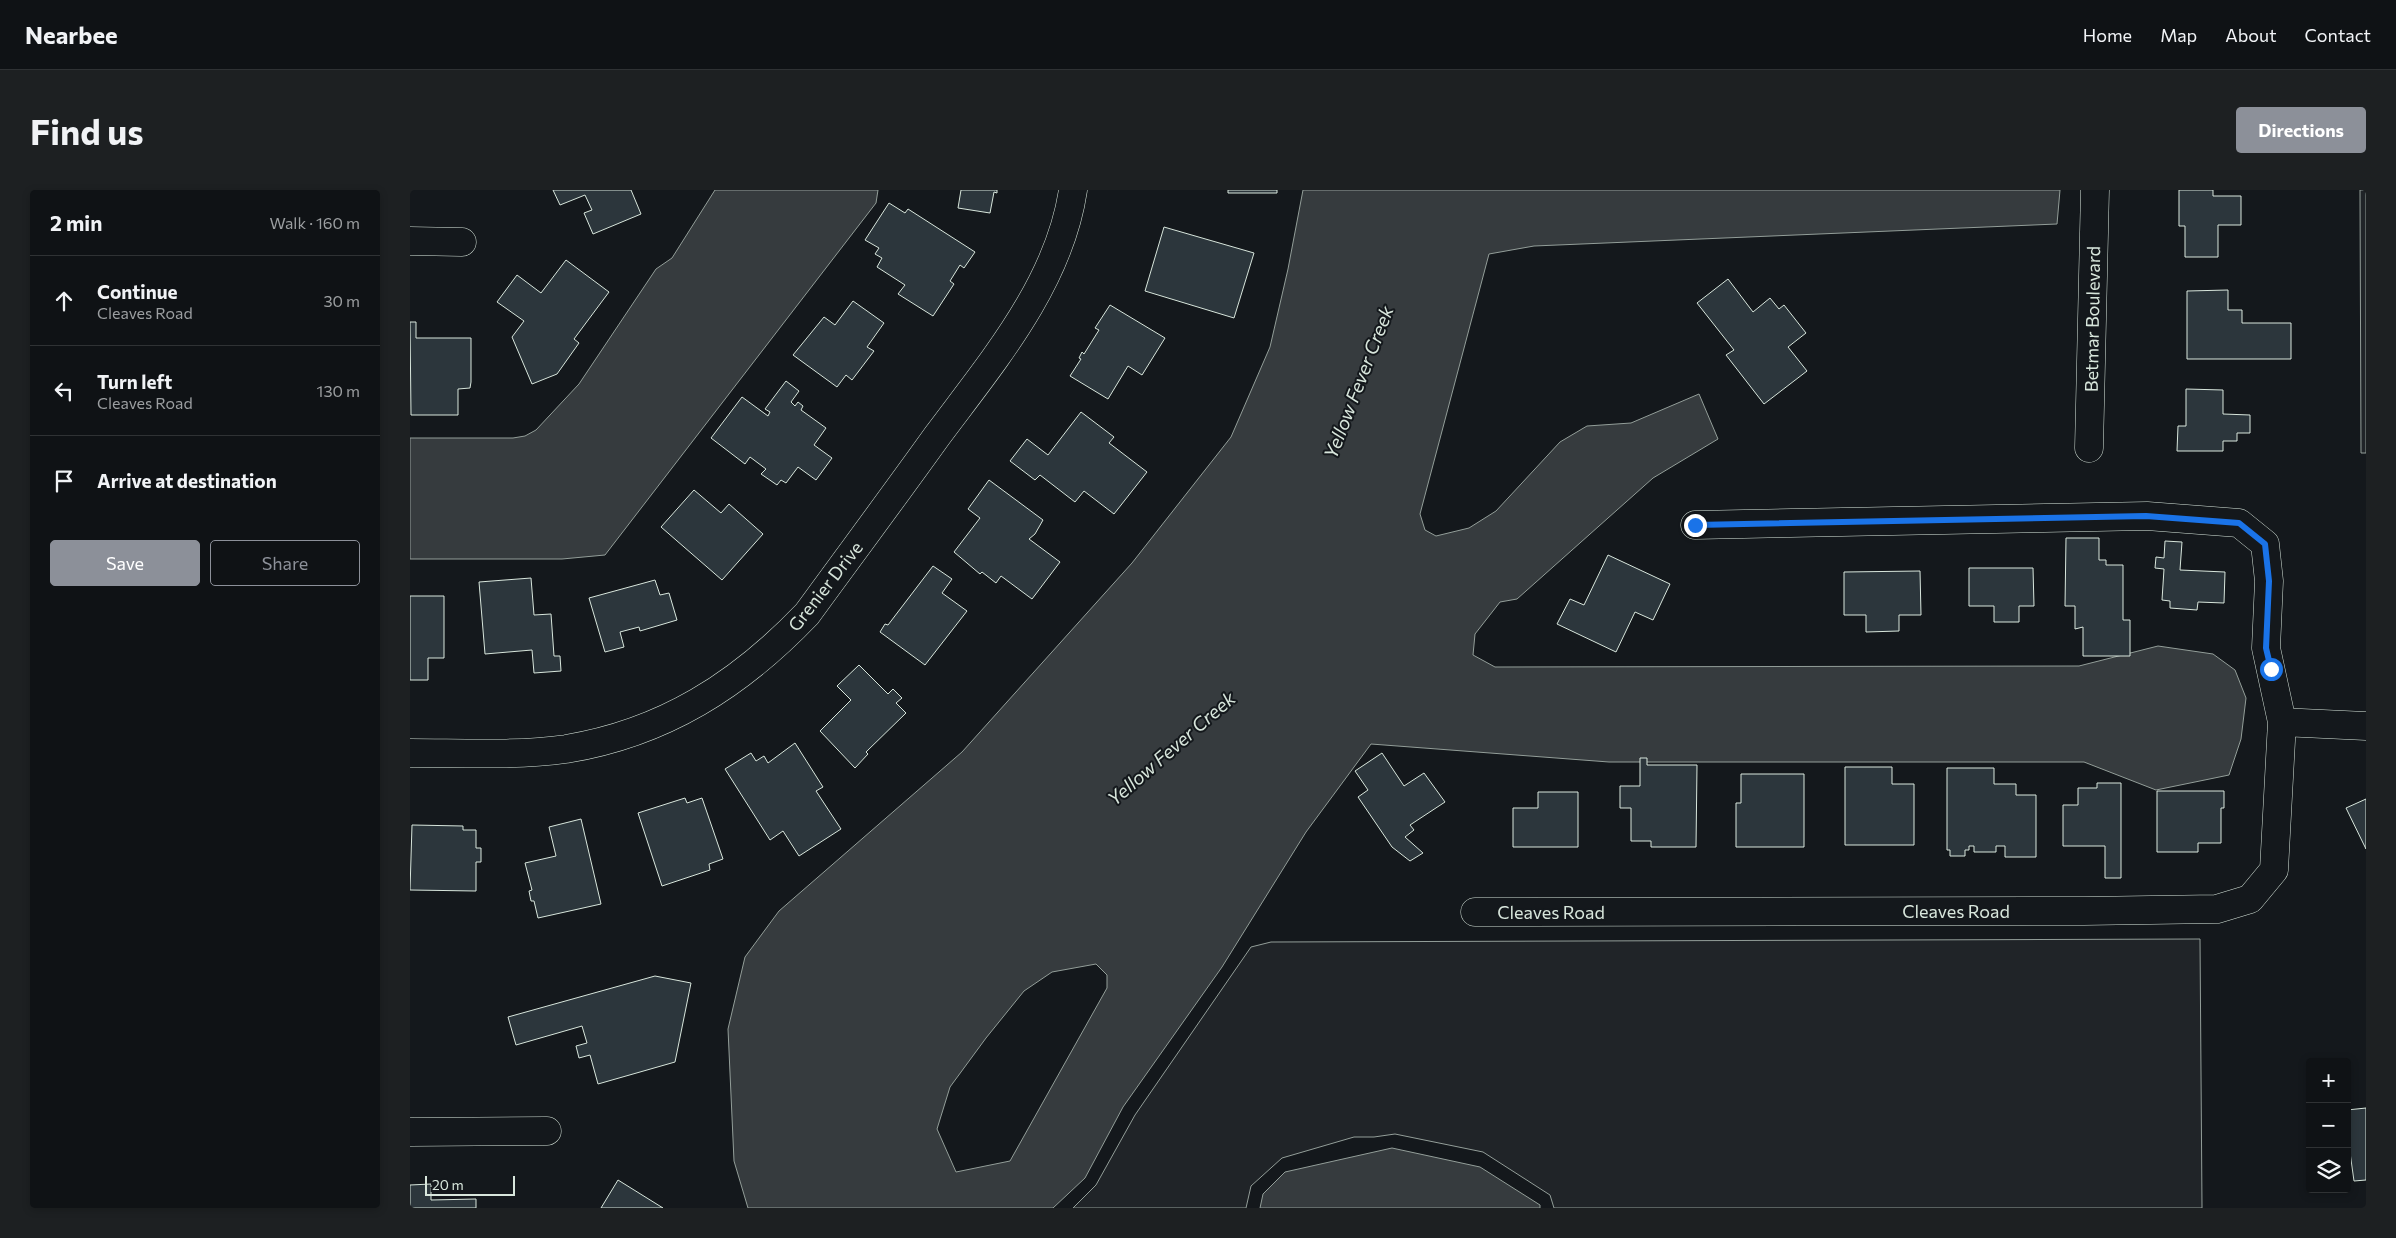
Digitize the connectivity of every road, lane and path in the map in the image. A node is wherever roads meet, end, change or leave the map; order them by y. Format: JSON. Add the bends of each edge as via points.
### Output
{"nodes":[{"id":1,"x":1073,"y":190,"type":"edge"},
{"id":2,"x":2095,"y":190,"type":"edge"},
{"id":3,"x":410,"y":241,"type":"edge"},
{"id":4,"x":462,"y":242,"type":"dead end"},
{"id":5,"x":2089,"y":448,"type":"dead end"},
{"id":6,"x":1695,"y":525,"type":"dead end"},
{"id":7,"x":2282,"y":722,"type":"junction"},
{"id":8,"x":2366,"y":726,"type":"edge"},
{"id":9,"x":410,"y":753,"type":"edge"},
{"id":10,"x":1475,"y":912,"type":"dead end"},
{"id":11,"x":547,"y":1131,"type":"dead end"},
{"id":12,"x":410,"y":1132,"type":"edge"}],
"edges":[{"from":1,"to":9,"type":"street","name":"Grenier Drive","via":[[1065,226],[1040,287],[991,363],[807,614],[749,669],[681,712],[606,740],[526,753]]},
{"from":2,"to":5,"type":"street","name":"Betmar Boulevard"},
{"from":3,"to":4,"type":"street"},
{"from":6,"to":7,"type":"street","name":"Cleaves Road","via":[[2146,516],[2239,523],[2265,544],[2269,581],[2266,648]]},
{"from":7,"to":8,"type":"street"},
{"from":7,"to":10,"type":"street","name":"Cleaves Road","via":[[2274,870],[2250,899],[2217,909]]},
{"from":11,"to":12,"type":"street"}]}
